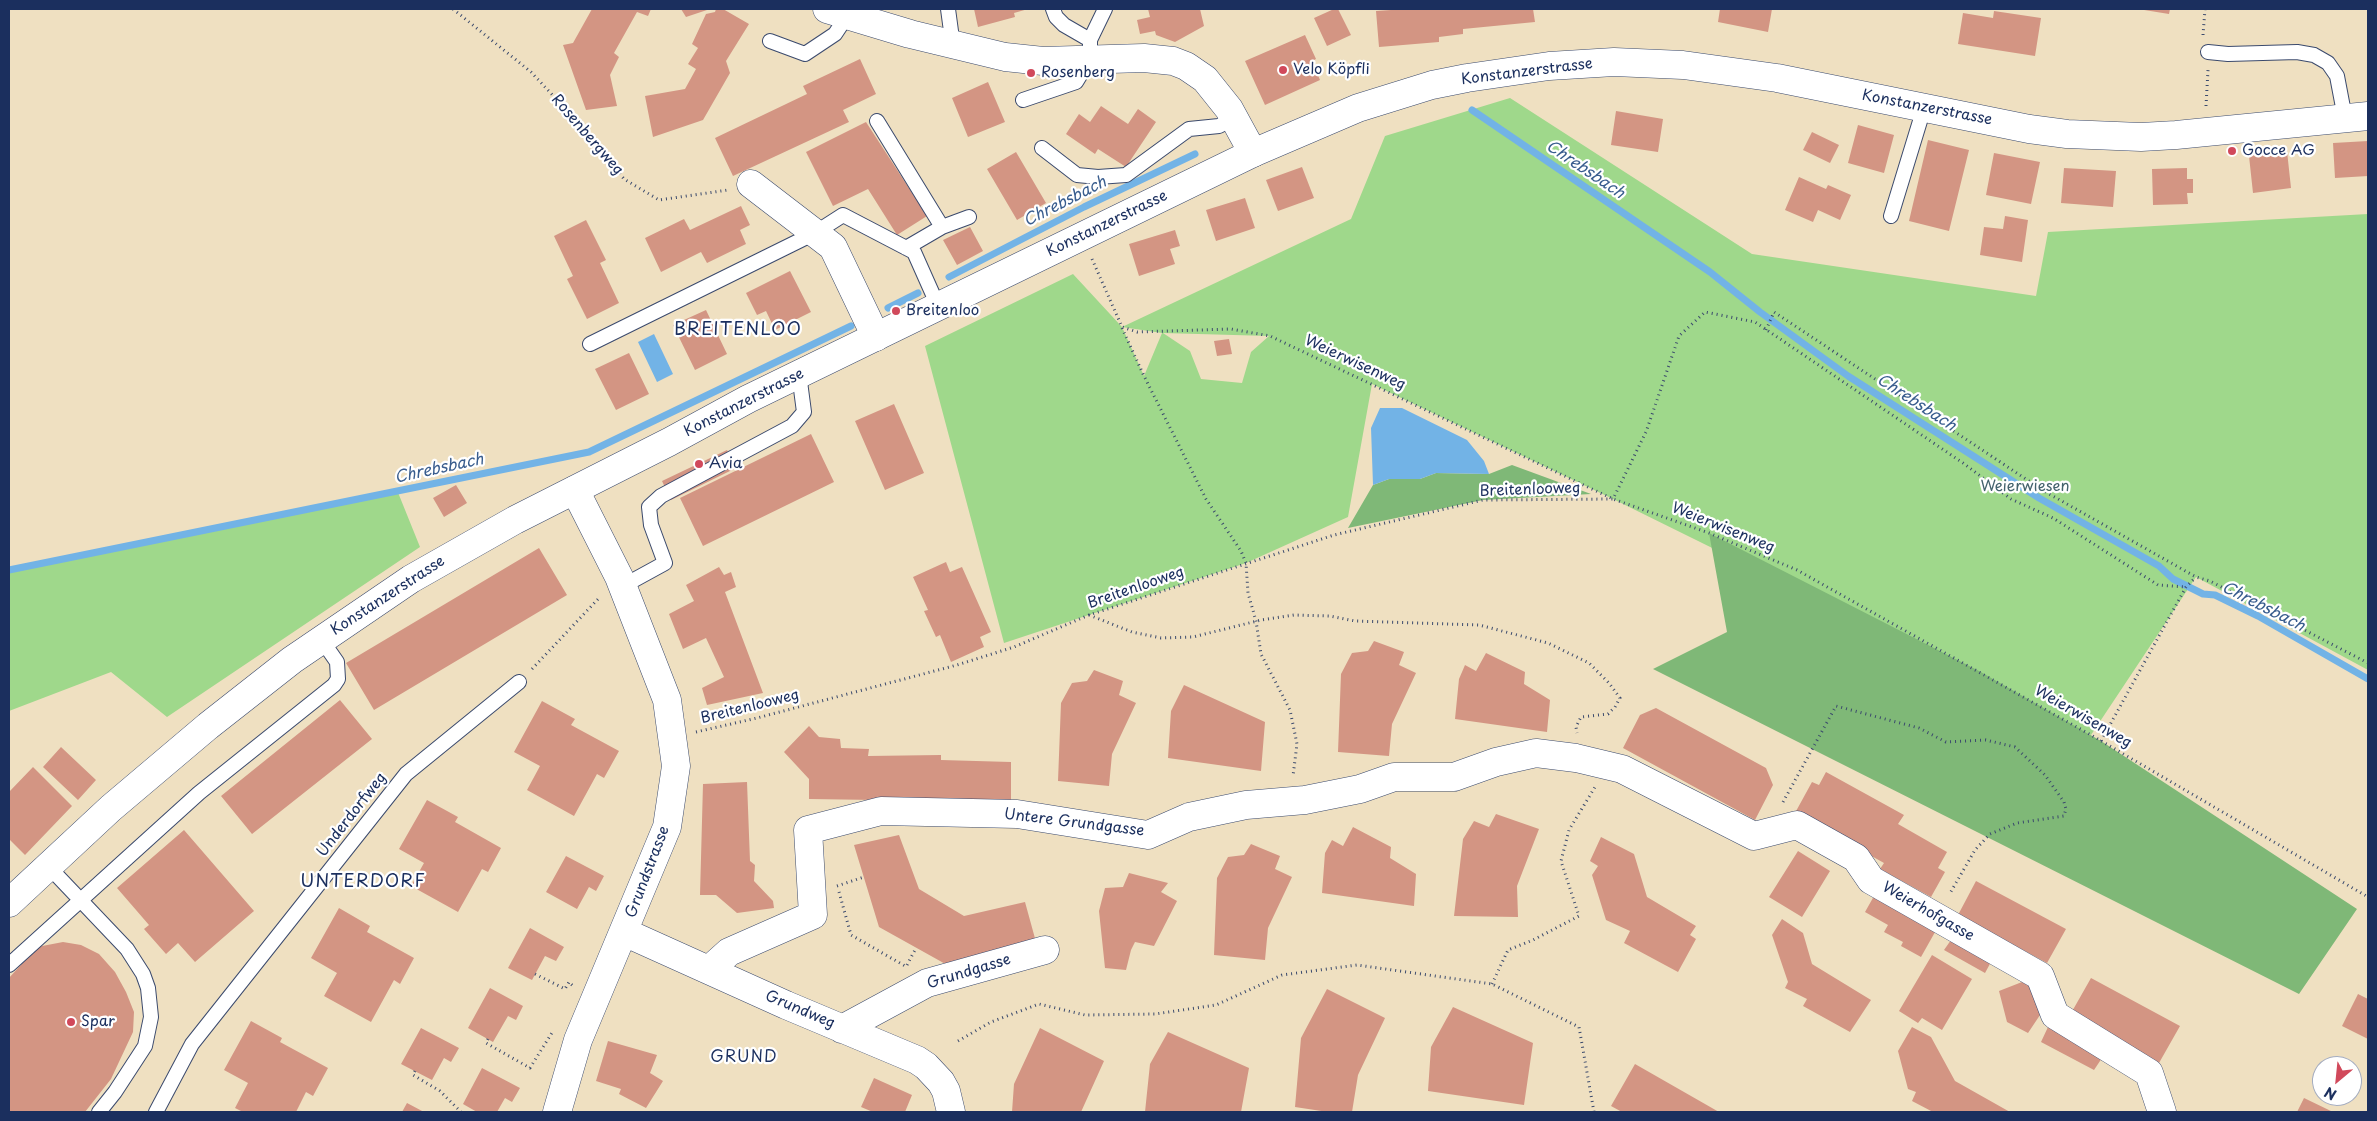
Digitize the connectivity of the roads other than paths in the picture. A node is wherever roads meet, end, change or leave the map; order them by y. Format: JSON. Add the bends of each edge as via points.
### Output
{"nodes":[{"id":1,"x":948,"y":9,"type":"edge"},
{"id":2,"x":1053,"y":9,"type":"edge"},
{"id":3,"x":1105,"y":9,"type":"edge"},
{"id":4,"x":837,"y":12,"type":"edge"},
{"id":5,"x":770,"y":41,"type":"dead end"},
{"id":6,"x":953,"y":46,"type":"junction"},
{"id":7,"x":1090,"y":50,"type":"junction"},
{"id":8,"x":2208,"y":52,"type":"dead end"},
{"id":9,"x":1023,"y":100,"type":"dead end"},
{"id":10,"x":1924,"y":108,"type":"junction"},
{"id":11,"x":2356,"y":117,"type":"edge"},
{"id":12,"x":1234,"y":118,"type":"junction"},
{"id":13,"x":877,"y":120,"type":"dead end"},
{"id":14,"x":1042,"y":148,"type":"dead end"},
{"id":15,"x":1253,"y":153,"type":"junction"},
{"id":16,"x":750,"y":184,"type":"road end"},
{"id":17,"x":1891,"y":216,"type":"dead end"},
{"id":18,"x":969,"y":217,"type":"dead end"},
{"id":19,"x":942,"y":227,"type":"junction"},
{"id":20,"x":815,"y":233,"type":"junction"},
{"id":21,"x":906,"y":248,"type":"junction"},
{"id":22,"x":938,"y":306,"type":"junction"},
{"id":23,"x":876,"y":337,"type":"junction"},
{"id":24,"x":590,"y":344,"type":"dead end"},
{"id":25,"x":800,"y":374,"type":"junction"},
{"id":26,"x":575,"y":490,"type":"junction"},
{"id":27,"x":621,"y":581,"type":"junction"},
{"id":28,"x":321,"y":640,"type":"junction"},
{"id":29,"x":520,"y":682,"type":"road end"},
{"id":30,"x":1614,"y":767,"type":"joint"},
{"id":31,"x":49,"y":866,"type":"junction"},
{"id":32,"x":10,"y":900,"type":"edge"},
{"id":33,"x":80,"y":900,"type":"junction"},
{"id":34,"x":624,"y":932,"type":"junction"},
{"id":35,"x":1045,"y":950,"type":"dead end"},
{"id":36,"x":9,"y":965,"type":"edge"},
{"id":37,"x":709,"y":970,"type":"junction"},
{"id":38,"x":842,"y":1029,"type":"junction"},
{"id":39,"x":563,"y":1110,"type":"edge"},
{"id":40,"x":99,"y":1112,"type":"edge"},
{"id":41,"x":156,"y":1112,"type":"edge"},
{"id":42,"x":951,"y":1112,"type":"edge"},
{"id":43,"x":2162,"y":1112,"type":"edge"}],
"edges":[{"from":1,"to":6,"type":"lane"},
{"from":2,"to":7,"type":"lane","via":[[1056,17]]},
{"from":3,"to":7,"type":"lane"},
{"from":4,"to":5,"type":"lane","via":[[835,34],[805,54]]},
{"from":4,"to":6,"type":"street"},
{"from":6,"to":7,"type":"street","via":[[1042,61]]},
{"from":7,"to":9,"type":"lane","via":[[1076,82]]},
{"from":7,"to":12,"type":"street","via":[[1158,58],[1186,66],[1206,79]]},
{"from":8,"to":11,"type":"lane","via":[[2297,52],[2314,55],[2328,64],[2337,76]]},
{"from":10,"to":11,"type":"street","name":"Konstanzerstrasse","via":[[2029,129],[2114,136],[2201,134]]},
{"from":10,"to":15,"type":"street","name":"Konstanzerstrasse","via":[[1729,71],[1650,63],[1582,64],[1509,71],[1432,85],[1358,108]]},
{"from":10,"to":17,"type":"lane"},
{"from":12,"to":14,"type":"lane","via":[[1218,126],[1189,129],[1126,174],[1077,175]]},
{"from":12,"to":15,"type":"street"},
{"from":13,"to":19,"type":"lane"},
{"from":15,"to":22,"type":"street","name":"Konstanzerstrasse"},
{"from":16,"to":20,"type":"street"},
{"from":18,"to":19,"type":"lane"},
{"from":19,"to":21,"type":"lane"},
{"from":20,"to":21,"type":"lane","via":[[842,215]]},
{"from":20,"to":23,"type":"street","via":[[833,247]]},
{"from":20,"to":24,"type":"lane"},
{"from":21,"to":22,"type":"lane","via":[[914,252]]},
{"from":22,"to":23,"type":"street","name":"Konstanzerstrasse"},
{"from":23,"to":25,"type":"street","name":"Konstanzerstrasse"},
{"from":25,"to":26,"type":"street","name":"Konstanzerstrasse"},
{"from":25,"to":27,"type":"lane","via":[[804,412],[792,426],[661,496],[649,507],[650,525],[665,563]]},
{"from":26,"to":27,"type":"street","name":"Grundstrasse"},
{"from":26,"to":28,"type":"street","name":"Konstanzerstrasse","via":[[411,579]]},
{"from":27,"to":34,"type":"street","name":"Grundstrasse","via":[[667,700],[676,766],[667,827]]},
{"from":28,"to":31,"type":"street","name":"Konstanzerstrasse","via":[[183,745]]},
{"from":28,"to":33,"type":"lane","via":[[337,662],[338,679],[334,685],[199,793]]},
{"from":29,"to":41,"type":"lane","name":"Underdorfweg","via":[[406,774],[192,1044]]},
{"from":30,"to":37,"type":"street","name":"Untere Grundgasse","via":[[1536,753],[1496,762],[1454,777],[1394,777],[1360,789],[1288,802],[1246,805],[1189,817],[1148,834],[1017,814],[882,811],[808,830],[814,915],[729,952]]},
{"from":30,"to":43,"type":"street","name":"Weierhofgasse","via":[[1754,836],[1797,825],[1856,858],[1871,880],[2040,976],[2055,1015],[2149,1073]]},
{"from":31,"to":32,"type":"street","name":"Konstanzerstrasse"},
{"from":31,"to":33,"type":"lane"},
{"from":33,"to":36,"type":"lane"},
{"from":33,"to":40,"type":"lane","via":[[136,961],[151,1003],[145,1046]]},
{"from":34,"to":37,"type":"street","name":"Grundweg"},
{"from":34,"to":39,"type":"street","name":"Grundstrasse","via":[[578,1040]]},
{"from":35,"to":38,"type":"street","name":"Grundgasse","via":[[927,983]]},
{"from":37,"to":38,"type":"street","name":"Grundweg"},
{"from":38,"to":42,"type":"street","name":"Grundweg","via":[[926,1066],[946,1091]]}]}
